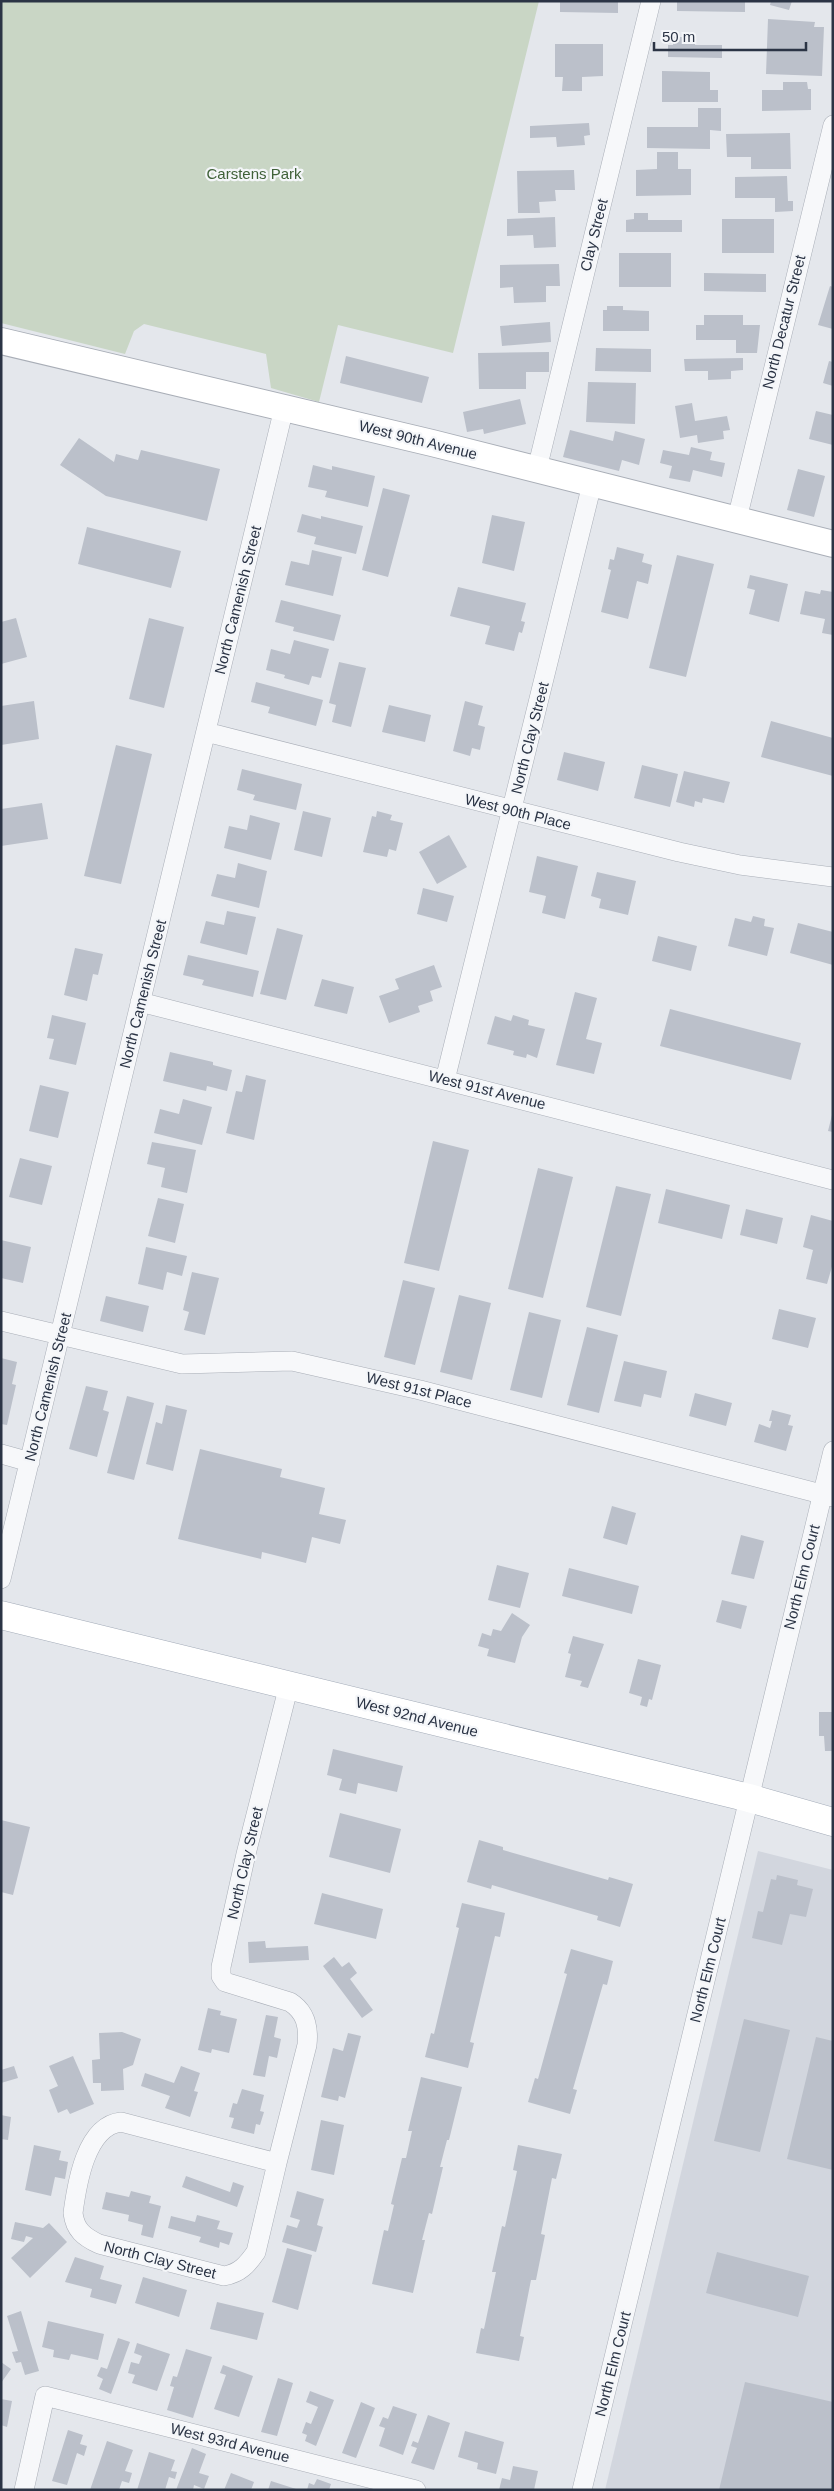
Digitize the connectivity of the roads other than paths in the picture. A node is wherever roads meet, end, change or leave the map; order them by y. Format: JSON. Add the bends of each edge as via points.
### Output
{"nodes":[{"id":1,"x":651,"y":1,"type":"edge"},
{"id":2,"x":833,"y":125,"type":"edge"},
{"id":3,"x":1,"y":341,"type":"edge"},
{"id":4,"x":284,"y":408,"type":"junction"},
{"id":5,"x":537,"y":469,"type":"junction"},
{"id":6,"x":592,"y":484,"type":"junction"},
{"id":7,"x":737,"y":519,"type":"junction"},
{"id":8,"x":833,"y":544,"type":"edge"},
{"id":9,"x":206,"y":732,"type":"junction"},
{"id":10,"x":512,"y":810,"type":"junction"},
{"id":11,"x":833,"y":877,"type":"edge"},
{"id":12,"x":140,"y":1002,"type":"junction"},
{"id":13,"x":445,"y":1080,"type":"junction"},
{"id":14,"x":833,"y":1180,"type":"edge"},
{"id":15,"x":1,"y":1321,"type":"edge"},
{"id":16,"x":60,"y":1336,"type":"junction"},
{"id":17,"x":833,"y":1451,"type":"edge"},
{"id":18,"x":1,"y":1454,"type":"edge"},
{"id":19,"x":30,"y":1462,"type":"junction"},
{"id":20,"x":828,"y":1496,"type":"edge"},
{"id":21,"x":1,"y":1579,"type":"edge"},
{"id":22,"x":1,"y":1615,"type":"edge"},
{"id":23,"x":289,"y":1685,"type":"junction"},
{"id":24,"x":749,"y":1798,"type":"junction"},
{"id":25,"x":833,"y":1822,"type":"edge"},
{"id":26,"x":277,"y":2163,"type":"junction"},
{"id":27,"x":24,"y":2490,"type":"edge"},
{"id":28,"x":416,"y":2490,"type":"edge"},
{"id":29,"x":582,"y":2490,"type":"edge"}],
"edges":[{"from":1,"to":5,"type":"street","name":"Clay Street"},
{"from":2,"to":7,"type":"street","name":"North Decatur Street"},
{"from":3,"to":4,"type":"street","name":"West 90th Avenue"},
{"from":4,"to":5,"type":"street","name":"West 90th Avenue"},
{"from":4,"to":9,"type":"street","name":"North Camenish Street"},
{"from":5,"to":6,"type":"street","name":"West 90th Avenue"},
{"from":6,"to":7,"type":"street","name":"West 90th Avenue"},
{"from":6,"to":10,"type":"street","name":"North Clay Street"},
{"from":7,"to":8,"type":"street","name":"West 90th Avenue"},
{"from":9,"to":10,"type":"street","name":"West 90th Place"},
{"from":9,"to":12,"type":"street","name":"North Camenish Street"},
{"from":10,"to":11,"type":"street","name":"West 90th Place","via":[[740,865]]},
{"from":10,"to":13,"type":"street","name":"North Clay Street"},
{"from":12,"to":13,"type":"street","name":"West 91st Avenue"},
{"from":12,"to":16,"type":"street","name":"North Camenish Street"},
{"from":13,"to":14,"type":"street","name":"West 91st Avenue"},
{"from":15,"to":16,"type":"street","name":"West 91st Place"},
{"from":16,"to":19,"type":"street","name":"North Camenish Street"},
{"from":16,"to":20,"type":"street","name":"West 91st Place","via":[[182,1364],[292,1361],[420,1390]]},
{"from":17,"to":20,"type":"street","name":"North Elm Court"},
{"from":18,"to":19,"type":"street"},
{"from":19,"to":21,"type":"street","name":"North Camenish Street"},
{"from":20,"to":24,"type":"street","name":"North Elm Court"},
{"from":22,"to":23,"type":"main road","name":"West 92nd Avenue"},
{"from":23,"to":24,"type":"main road","name":"West 92nd Avenue"},
{"from":23,"to":26,"type":"street","name":"North Clay Street","via":[[221,1967],[225,1982],[290,2002],[299,2008],[306,2021],[307,2045]]},
{"from":24,"to":25,"type":"main road","name":"West 92nd Avenue"},
{"from":24,"to":29,"type":"street","name":"North Elm Court"},
{"from":26,"to":26,"type":"street","name":"North Clay Street","via":[[256,2252],[236,2274],[224,2276],[99,2244],[81,2233],[74,2221],[74,2202],[92,2140],[101,2129],[112,2123],[122,2122]]},
{"from":27,"to":28,"type":"street","name":"West 93rd Avenue","via":[[45,2396]]}]}
